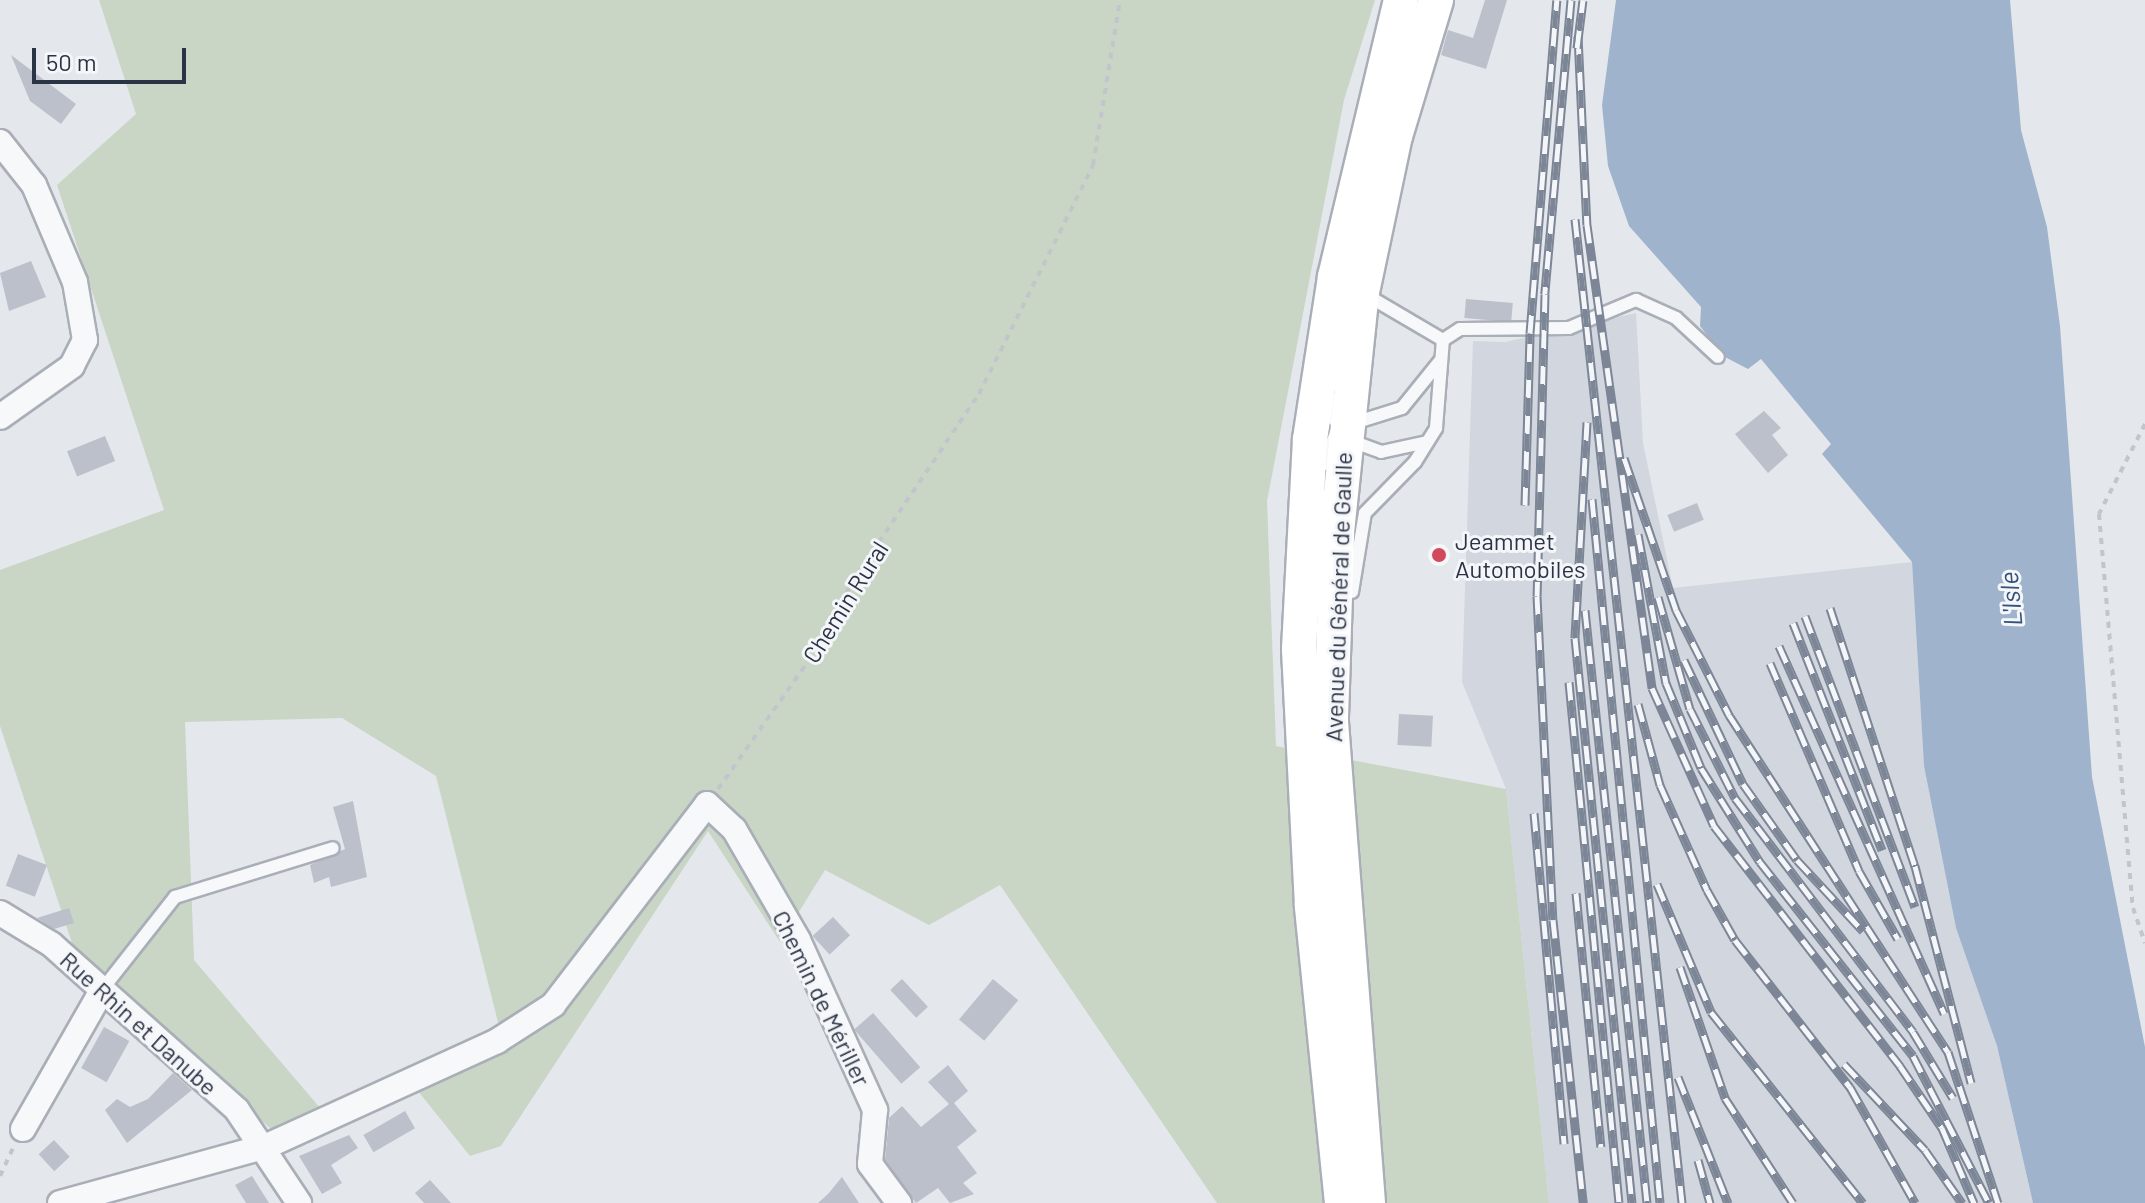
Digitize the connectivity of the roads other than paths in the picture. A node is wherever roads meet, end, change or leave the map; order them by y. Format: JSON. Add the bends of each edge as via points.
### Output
{"nodes":[{"id":1,"x":1401,"y":0,"type":"edge"},
{"id":2,"x":1436,"y":0,"type":"edge"},
{"id":3,"x":0,"y":142,"type":"edge"},
{"id":4,"x":1348,"y":284,"type":"junction"},
{"id":5,"x":1443,"y":340,"type":"junction"},
{"id":6,"x":1442,"y":357,"type":"junction"},
{"id":7,"x":1718,"y":357,"type":"dead end"},
{"id":8,"x":0,"y":417,"type":"edge"},
{"id":9,"x":1343,"y":429,"type":"junction"},
{"id":10,"x":1427,"y":442,"type":"junction"},
{"id":11,"x":1299,"y":649,"type":"junction"},
{"id":12,"x":1331,"y":717,"type":"junction"},
{"id":13,"x":333,"y":848,"type":"dead end"},
{"id":14,"x":0,"y":913,"type":"edge"},
{"id":15,"x":101,"y":992,"type":"junction"},
{"id":16,"x":23,"y":1129,"type":"road end"},
{"id":17,"x":1362,"y":1144,"type":"junction"},
{"id":18,"x":267,"y":1146,"type":"junction"},
{"id":19,"x":60,"y":1203,"type":"edge"},
{"id":20,"x":299,"y":1203,"type":"edge"},
{"id":21,"x":899,"y":1203,"type":"edge"},
{"id":22,"x":1342,"y":1203,"type":"edge"},
{"id":23,"x":1368,"y":1203,"type":"edge"},
{"id":24,"x":1376,"y":1203,"type":"edge"}],
"edges":[{"from":1,"to":4,"type":"main road","name":"Avenue du Général de Gaulle"},
{"from":2,"to":4,"type":"main road","name":"Avenue du Général de Gaulle"},
{"from":3,"to":8,"type":"street","via":[[40,198],[75,282],[85,340],[72,366]]},
{"from":4,"to":5,"type":"lane"},
{"from":4,"to":9,"type":"main road","name":"Avenue du Général de Gaulle"},
{"from":4,"to":11,"type":"main road","name":"Avenue du Général de Gaulle","via":[[1310,439]]},
{"from":5,"to":6,"type":"lane"},
{"from":5,"to":7,"type":"lane","via":[[1460,329],[1569,328],[1636,300],[1676,318]]},
{"from":6,"to":9,"type":"lane","via":[[1402,408]]},
{"from":6,"to":10,"type":"lane","via":[[1436,428]]},
{"from":9,"to":10,"type":"lane","via":[[1381,452]]},
{"from":9,"to":11,"type":"lane","via":[[1324,457],[1311,614]]},
{"from":9,"to":12,"type":"main road","name":"Avenue du Général de Gaulle"},
{"from":10,"to":12,"type":"lane","via":[[1365,513]]},
{"from":11,"to":22,"type":"main road","name":"Avenue du Général de Gaulle","via":[[1312,906]]},
{"from":12,"to":17,"type":"main road","name":"Avenue du Général de Gaulle"},
{"from":13,"to":15,"type":"lane","via":[[175,897]]},
{"from":14,"to":15,"type":"street","name":"Rue Rhin et Danube","via":[[51,944]]},
{"from":15,"to":16,"type":"street"},
{"from":15,"to":18,"type":"street","name":"Rue Rhin et Danube","via":[[237,1110]]},
{"from":17,"to":23,"type":"main road","name":"Avenue du Général de Gaulle"},
{"from":17,"to":24,"type":"lane"},
{"from":18,"to":19,"type":"street"},
{"from":18,"to":20,"type":"street","name":"Rue Rhin et Danube"},
{"from":18,"to":21,"type":"street","name":"Chemin de Mériller","via":[[401,1085],[553,1005],[707,804],[734,829],[798,940],[875,1110],[870,1164]]}]}
